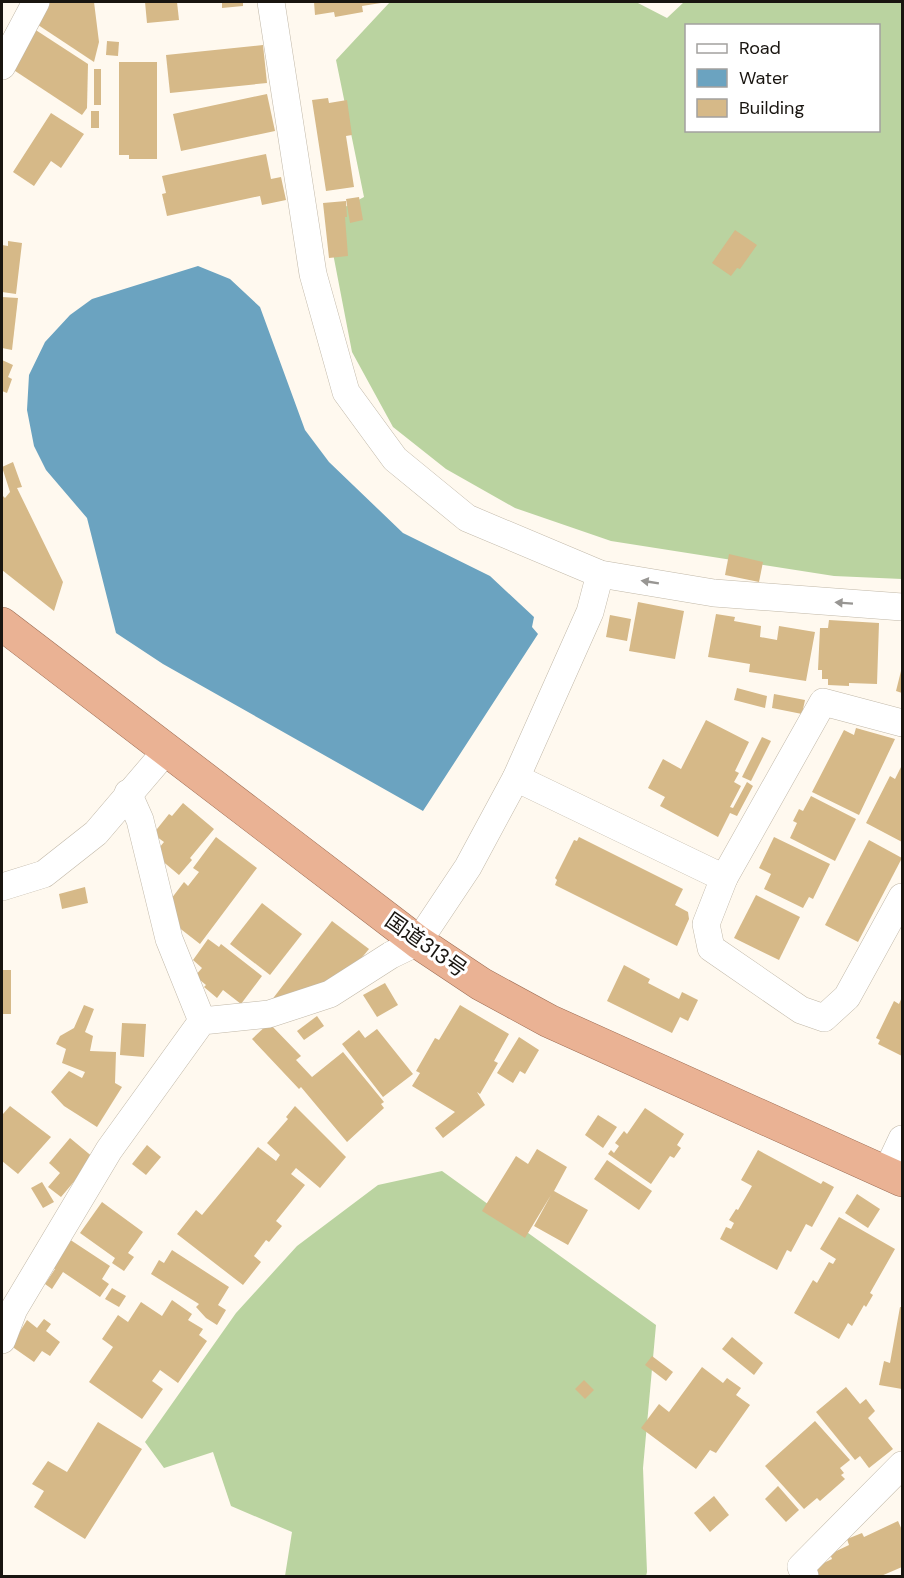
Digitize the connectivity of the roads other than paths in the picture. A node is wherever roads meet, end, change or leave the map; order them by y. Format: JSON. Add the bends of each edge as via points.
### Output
{"nodes":[{"id":1,"x":36,"y":2,"type":"edge"},
{"id":2,"x":271,"y":2,"type":"edge"},
{"id":3,"x":2,"y":66,"type":"edge"},
{"id":4,"x":600,"y":574,"type":"junction"},
{"id":5,"x":903,"y":607,"type":"edge"},
{"id":6,"x":2,"y":624,"type":"edge"},
{"id":7,"x":903,"y":723,"type":"edge"},
{"id":8,"x":166,"y":751,"type":"junction"},
{"id":9,"x":516,"y":778,"type":"junction"},
{"id":10,"x":128,"y":793,"type":"junction"},
{"id":11,"x":724,"y":878,"type":"junction"},
{"id":12,"x":2,"y":887,"type":"edge"},
{"id":13,"x":903,"y":897,"type":"edge"},
{"id":14,"x":418,"y":942,"type":"junction"},
{"id":15,"x":202,"y":1021,"type":"junction"},
{"id":16,"x":903,"y":1139,"type":"edge"},
{"id":17,"x":894,"y":1177,"type":"edge"},
{"id":18,"x":2,"y":1340,"type":"edge"},
{"id":19,"x":903,"y":1465,"type":"edge"},
{"id":20,"x":805,"y":1576,"type":"edge"}],
"edges":[{"from":1,"to":3,"type":"street"},
{"from":2,"to":4,"type":"street","via":[[313,274],[346,392],[395,459],[467,518]]},
{"from":5,"to":4,"type":"street","one_way":true,"via":[[714,593]]},
{"from":4,"to":9,"type":"street","via":[[590,612]]},
{"from":6,"to":8,"type":"highway","name":"国道313号"},
{"from":7,"to":11,"type":"street","via":[[823,702]]},
{"from":8,"to":10,"type":"street"},
{"from":8,"to":14,"type":"highway","name":"国道313号"},
{"from":9,"to":11,"type":"street"},
{"from":9,"to":14,"type":"street","via":[[468,867]]},
{"from":10,"to":12,"type":"street","via":[[96,833],[44,874]]},
{"from":10,"to":15,"type":"street","via":[[140,820],[169,939]]},
{"from":11,"to":13,"type":"street","via":[[705,924],[711,948],[801,1010],[824,1018],[847,997]]},
{"from":14,"to":15,"type":"street","via":[[330,994],[269,1014]]},
{"from":14,"to":17,"type":"highway","name":"国道313号","via":[[481,984],[549,1021]]},
{"from":15,"to":18,"type":"street","via":[[109,1150],[14,1309]]},
{"from":16,"to":17,"type":"street"},
{"from":19,"to":20,"type":"street","via":[[801,1567]]}]}
